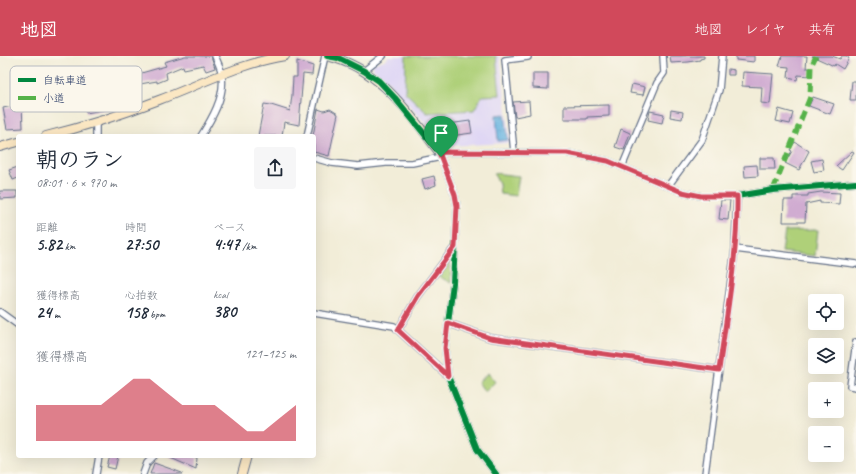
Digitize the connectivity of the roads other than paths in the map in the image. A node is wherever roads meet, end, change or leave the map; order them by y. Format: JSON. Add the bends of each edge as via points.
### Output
{"nodes":[{"id":1,"x":215,"y":56,"type":"edge"},
{"id":2,"x":285,"y":56,"type":"edge"},
{"id":3,"x":326,"y":56,"type":"edge"},
{"id":4,"x":383,"y":56,"type":"edge"},
{"id":5,"x":528,"y":56,"type":"edge"},
{"id":6,"x":663,"y":56,"type":"edge"},
{"id":7,"x":722,"y":56,"type":"edge"},
{"id":8,"x":276,"y":57,"type":"edge"},
{"id":9,"x":338,"y":57,"type":"edge"},
{"id":10,"x":364,"y":70,"type":"junction"},
{"id":11,"x":222,"y":75,"type":"junction"},
{"id":12,"x":142,"y":106,"type":"edge"},
{"id":13,"x":126,"y":112,"type":"edge"},
{"id":14,"x":96,"y":122,"type":"junction"},
{"id":15,"x":53,"y":134,"type":"edge"},
{"id":16,"x":96,"y":134,"type":"edge"},
{"id":17,"x":202,"y":134,"type":"edge"},
{"id":18,"x":307,"y":134,"type":"edge"},
{"id":19,"x":16,"y":143,"type":"edge"},
{"id":20,"x":0,"y":147,"type":"edge"},
{"id":21,"x":514,"y":152,"type":"junction"},
{"id":22,"x":440,"y":154,"type":"junction"},
{"id":23,"x":316,"y":159,"type":"edge"},
{"id":24,"x":622,"y":167,"type":"junction"},
{"id":25,"x":856,"y":183,"type":"edge"},
{"id":26,"x":668,"y":186,"type":"junction"},
{"id":27,"x":737,"y":196,"type":"junction"},
{"id":28,"x":455,"y":247,"type":"junction"},
{"id":29,"x":735,"y":249,"type":"junction"},
{"id":30,"x":856,"y":264,"type":"edge"},
{"id":31,"x":0,"y":312,"type":"edge"},
{"id":32,"x":316,"y":313,"type":"edge"},
{"id":33,"x":448,"y":323,"type":"junction"},
{"id":34,"x":16,"y":324,"type":"edge"},
{"id":35,"x":398,"y":330,"type":"junction"},
{"id":36,"x":856,"y":342,"type":"edge"},
{"id":37,"x":719,"y":370,"type":"junction"},
{"id":38,"x":448,"y":376,"type":"junction"},
{"id":39,"x":856,"y":387,"type":"edge"},
{"id":40,"x":99,"y":458,"type":"edge"},
{"id":41,"x":152,"y":458,"type":"edge"},
{"id":42,"x":246,"y":458,"type":"edge"},
{"id":43,"x":96,"y":474,"type":"edge"},
{"id":44,"x":143,"y":474,"type":"edge"},
{"id":45,"x":242,"y":474,"type":"edge"},
{"id":46,"x":496,"y":474,"type":"edge"},
{"id":47,"x":704,"y":474,"type":"edge"}],
"edges":[{"from":1,"to":11,"type":"street"},
{"from":2,"to":8,"type":"street"},
{"from":3,"to":9,"type":"street"},
{"from":3,"to":18,"type":"street"},
{"from":4,"to":10,"type":"street"},
{"from":5,"to":21,"type":"street","via":[[505,60]]},
{"from":6,"to":24,"type":"street","via":[[664,73],[657,83]]},
{"from":7,"to":26,"type":"street","via":[[719,90],[702,140]]},
{"from":8,"to":11,"type":"street"},
{"from":9,"to":10,"type":"street"},
{"from":10,"to":22,"type":"street","via":[[395,98]]},
{"from":11,"to":12,"type":"street"},
{"from":11,"to":17,"type":"street","via":[[223,84],[214,115]]},
{"from":13,"to":14,"type":"street"},
{"from":14,"to":15,"type":"street"},
{"from":14,"to":16,"type":"street"},
{"from":19,"to":20,"type":"street"},
{"from":21,"to":22,"type":"street"},
{"from":21,"to":24,"type":"street","via":[[567,153],[608,161]]},
{"from":22,"to":23,"type":"street","via":[[412,163],[358,166]]},
{"from":22,"to":28,"type":"street","via":[[457,206]]},
{"from":24,"to":26,"type":"street"},
{"from":25,"to":27,"type":"street","via":[[773,190]]},
{"from":26,"to":27,"type":"street","via":[[701,196]]},
{"from":27,"to":29,"type":"street"},
{"from":28,"to":33,"type":"street"},
{"from":28,"to":35,"type":"street","via":[[418,296]]},
{"from":29,"to":30,"type":"street"},
{"from":29,"to":37,"type":"street"},
{"from":31,"to":34,"type":"street"},
{"from":32,"to":35,"type":"street","via":[[394,326]]},
{"from":33,"to":37,"type":"street","via":[[490,338]]},
{"from":33,"to":38,"type":"street","via":[[445,348]]},
{"from":35,"to":38,"type":"street"},
{"from":36,"to":39,"type":"street","via":[[850,386]]},
{"from":37,"to":47,"type":"street"},
{"from":38,"to":46,"type":"street","via":[[477,449]]},
{"from":40,"to":43,"type":"street"},
{"from":41,"to":44,"type":"street"},
{"from":42,"to":45,"type":"street"}]}
